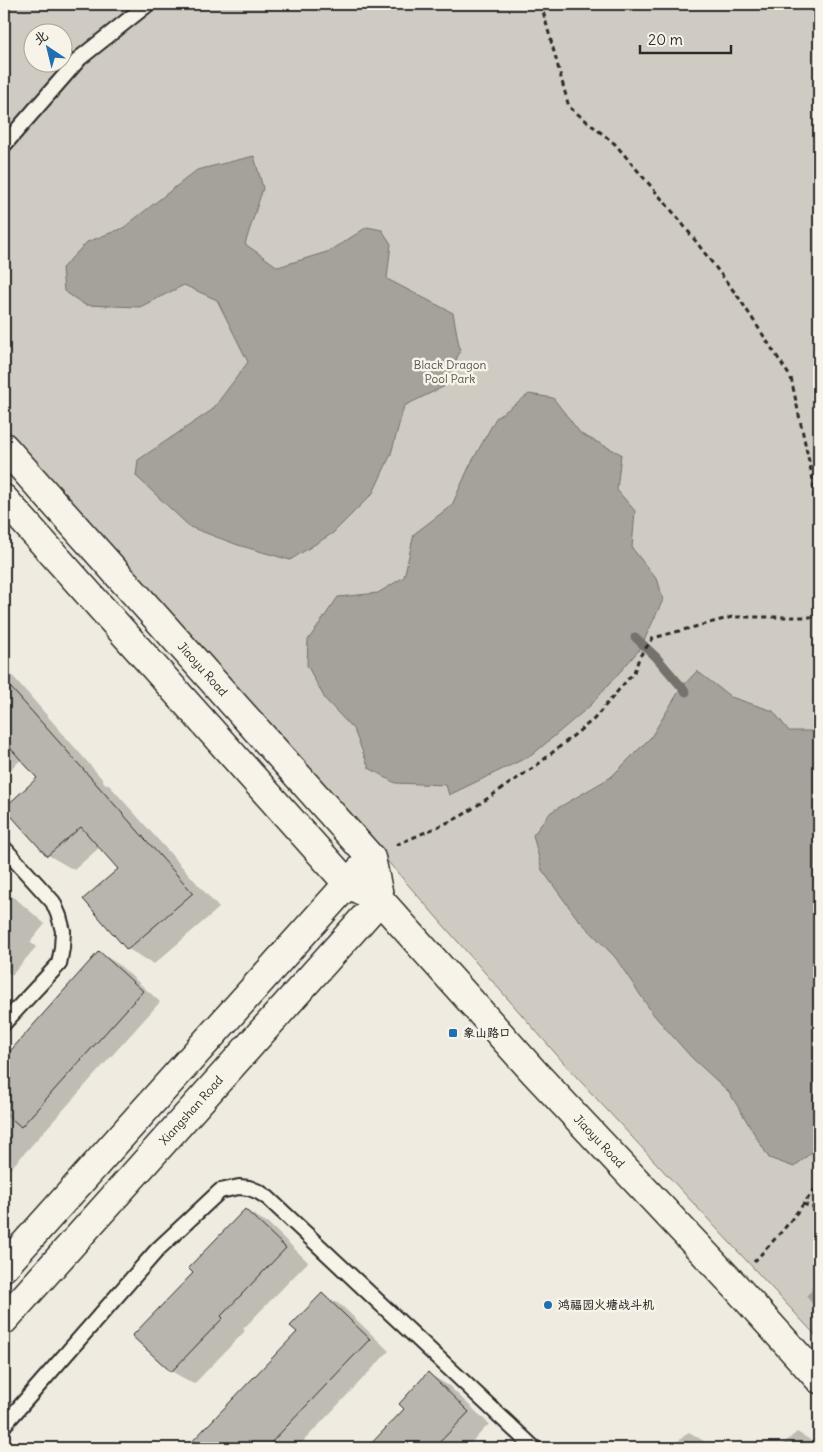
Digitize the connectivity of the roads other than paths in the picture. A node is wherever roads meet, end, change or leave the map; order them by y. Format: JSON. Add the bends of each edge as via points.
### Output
{"nodes":[{"id":1,"x":148,"y":4,"type":"edge"},
{"id":2,"x":4,"y":145,"type":"edge"},
{"id":3,"x":4,"y":447,"type":"edge"},
{"id":4,"x":4,"y":499,"type":"edge"},
{"id":5,"x":4,"y":848,"type":"edge"},
{"id":6,"x":371,"y":858,"type":"junction"},
{"id":7,"x":348,"y":884,"type":"junction"},
{"id":8,"x":380,"y":900,"type":"junction"},
{"id":9,"x":4,"y":1023,"type":"edge"},
{"id":10,"x":4,"y":1267,"type":"edge"},
{"id":11,"x":4,"y":1320,"type":"edge"},
{"id":12,"x":819,"y":1379,"type":"edge"},
{"id":13,"x":4,"y":1425,"type":"edge"},
{"id":14,"x":534,"y":1448,"type":"edge"}],
"edges":[{"from":1,"to":2,"type":"lane","via":[[80,58]]},
{"from":3,"to":6,"type":"main road","name":"Jiaoyu Road"},
{"from":4,"to":7,"type":"main road","name":"Jiaoyu Road"},
{"from":5,"to":9,"type":"lane","via":[[53,902],[59,916],[62,948],[59,964]]},
{"from":6,"to":7,"type":"main road"},
{"from":6,"to":8,"type":"main road","name":"Jiaoyu Road"},
{"from":7,"to":8,"type":"main road","name":"Jiaoyu Road"},
{"from":7,"to":10,"type":"main road"},
{"from":8,"to":11,"type":"main road","name":"Xiangshan Road"},
{"from":8,"to":12,"type":"main road","name":"Jiaoyu Road","via":[[534,1072]]},
{"from":13,"to":14,"type":"lane","via":[[158,1248],[220,1191],[239,1187],[268,1198]]}]}
